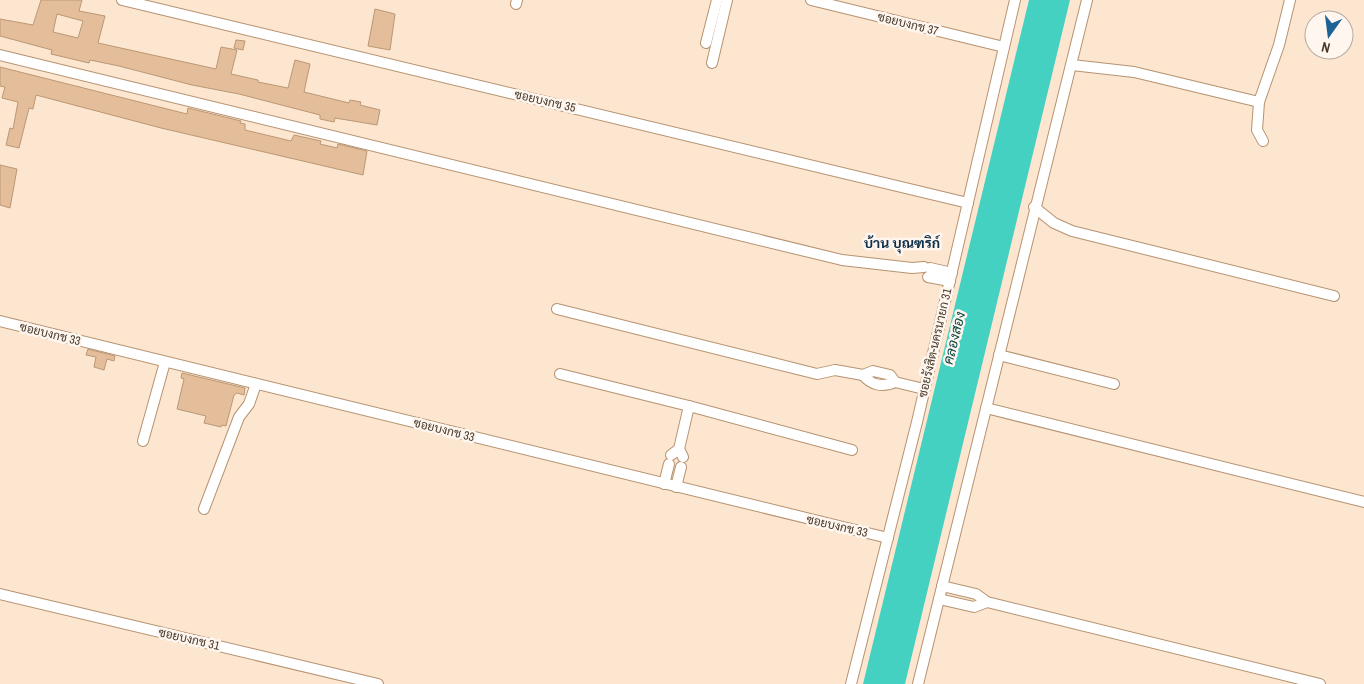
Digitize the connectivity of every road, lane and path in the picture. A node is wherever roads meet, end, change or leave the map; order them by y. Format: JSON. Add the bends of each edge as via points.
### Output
{"nodes":[{"id":1,"x":122,"y":0,"type":"edge"},
{"id":2,"x":717,"y":0,"type":"edge"},
{"id":3,"x":727,"y":0,"type":"edge"},
{"id":4,"x":811,"y":0,"type":"edge"},
{"id":5,"x":1015,"y":0,"type":"edge"},
{"id":6,"x":1087,"y":0,"type":"edge"},
{"id":7,"x":1290,"y":0,"type":"edge"},
{"id":8,"x":706,"y":43,"type":"dead end"},
{"id":9,"x":1004,"y":47,"type":"junction"},
{"id":10,"x":0,"y":55,"type":"edge"},
{"id":11,"x":712,"y":64,"type":"dead end"},
{"id":12,"x":1072,"y":65,"type":"junction"},
{"id":13,"x":1260,"y":102,"type":"junction"},
{"id":14,"x":1263,"y":141,"type":"dead end"},
{"id":15,"x":968,"y":203,"type":"junction"},
{"id":16,"x":1034,"y":207,"type":"junction"},
{"id":17,"x":951,"y":277,"type":"junction"},
{"id":18,"x":1334,"y":296,"type":"dead end"},
{"id":19,"x":557,"y":309,"type":"dead end"},
{"id":20,"x":0,"y":321,"type":"edge"},
{"id":21,"x":999,"y":355,"type":"junction"},
{"id":22,"x":165,"y":362,"type":"junction"},
{"id":23,"x":560,"y":374,"type":"dead end"},
{"id":24,"x":256,"y":384,"type":"junction"},
{"id":25,"x":1114,"y":384,"type":"dead end"},
{"id":26,"x":924,"y":389,"type":"junction"},
{"id":27,"x":689,"y":406,"type":"junction"},
{"id":28,"x":986,"y":408,"type":"junction"},
{"id":29,"x":143,"y":441,"type":"dead end"},
{"id":30,"x":852,"y":450,"type":"dead end"},
{"id":31,"x":677,"y":458,"type":"junction"},
{"id":32,"x":664,"y":484,"type":"junction"},
{"id":33,"x":676,"y":487,"type":"junction"},
{"id":34,"x":1364,"y":502,"type":"edge"},
{"id":35,"x":204,"y":509,"type":"dead end"},
{"id":36,"x":888,"y":538,"type":"junction"},
{"id":37,"x":942,"y":586,"type":"junction"},
{"id":38,"x":0,"y":594,"type":"edge"},
{"id":39,"x":939,"y":599,"type":"junction"},
{"id":40,"x":987,"y":602,"type":"junction"},
{"id":41,"x":378,"y":684,"type":"edge"},
{"id":42,"x":851,"y":684,"type":"edge"},
{"id":43,"x":918,"y":684,"type":"edge"},
{"id":44,"x":1320,"y":684,"type":"edge"}],
"edges":[{"from":1,"to":15,"type":"street","name":"ซอยบงกช 35"},
{"from":2,"to":8,"type":"street"},
{"from":3,"to":11,"type":"street"},
{"from":4,"to":9,"type":"street","name":"ซอยบงกช 37"},
{"from":5,"to":9,"type":"street","name":"ซอยรังสิต-นครนายก 31"},
{"from":6,"to":12,"type":"street"},
{"from":7,"to":13,"type":"street"},
{"from":9,"to":15,"type":"street","name":"ซอยรังสิต-นครนายก 31"},
{"from":10,"to":17,"type":"street","via":[[842,260],[912,268]]},
{"from":12,"to":13,"type":"street","via":[[1134,72]]},
{"from":12,"to":16,"type":"street"},
{"from":13,"to":14,"type":"street","via":[[1257,130]]},
{"from":15,"to":17,"type":"street","name":"ซอยรังสิต-นครนายก 31"},
{"from":16,"to":18,"type":"street","via":[[1054,223],[1072,231]]},
{"from":16,"to":21,"type":"street"},
{"from":17,"to":26,"type":"street","name":"ซอยรังสิต-นครนายก 31"},
{"from":19,"to":26,"type":"street","via":[[817,374],[835,370],[863,374],[873,371],[890,375],[896,382]]},
{"from":20,"to":22,"type":"street","name":"ซอยบงกช 33"},
{"from":21,"to":25,"type":"street"},
{"from":21,"to":28,"type":"street"},
{"from":22,"to":24,"type":"street","name":"ซอยบงกช 33"},
{"from":22,"to":29,"type":"street"},
{"from":23,"to":27,"type":"street"},
{"from":24,"to":32,"type":"street","name":"ซอยบงกช 33"},
{"from":24,"to":35,"type":"street","via":[[249,404],[238,417]]},
{"from":26,"to":36,"type":"street","name":"ซอยรังสิต-นครนายก 31"},
{"from":27,"to":30,"type":"street"},
{"from":27,"to":31,"type":"street"},
{"from":28,"to":34,"type":"street"},
{"from":28,"to":37,"type":"street"},
{"from":31,"to":32,"type":"street"},
{"from":31,"to":33,"type":"street"},
{"from":32,"to":33,"type":"street","name":"ซอยบงกช 33"},
{"from":33,"to":36,"type":"street","name":"ซอยบงกช 33"},
{"from":36,"to":42,"type":"street","name":"ซอยรังสิต-นครนายก 31"},
{"from":37,"to":39,"type":"street"},
{"from":37,"to":40,"type":"street","via":[[976,594]]},
{"from":38,"to":41,"type":"street","name":"ซอยบงกช 31"},
{"from":39,"to":40,"type":"street","via":[[974,607]]},
{"from":39,"to":43,"type":"street"},
{"from":40,"to":44,"type":"street"}]}
